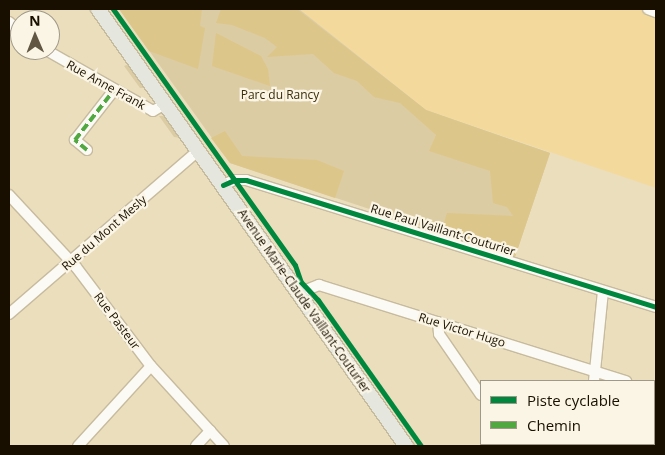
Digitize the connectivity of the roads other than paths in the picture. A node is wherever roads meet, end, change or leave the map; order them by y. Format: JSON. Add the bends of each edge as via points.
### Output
{"nodes":[{"id":1,"x":98,"y":9,"type":"edge"},
{"id":2,"x":648,"y":9,"type":"edge"},
{"id":3,"x":656,"y":12,"type":"edge"},
{"id":4,"x":60,"y":58,"type":"edge"},
{"id":5,"x":114,"y":90,"type":"junction"},
{"id":6,"x":165,"y":104,"type":"junction"},
{"id":7,"x":87,"y":150,"type":"dead end"},
{"id":8,"x":198,"y":151,"type":"junction"},
{"id":9,"x":223,"y":185,"type":"junction"},
{"id":10,"x":9,"y":195,"type":"edge"},
{"id":11,"x":71,"y":262,"type":"junction"},
{"id":12,"x":603,"y":291,"type":"junction"},
{"id":13,"x":298,"y":293,"type":"junction"},
{"id":14,"x":656,"y":307,"type":"edge"},
{"id":15,"x":9,"y":314,"type":"edge"},
{"id":16,"x":438,"y":322,"type":"junction"},
{"id":17,"x":151,"y":366,"type":"junction"},
{"id":18,"x":595,"y":376,"type":"edge"},
{"id":19,"x":620,"y":380,"type":"edge"},
{"id":20,"x":480,"y":394,"type":"edge"},
{"id":21,"x":210,"y":431,"type":"junction"},
{"id":22,"x":78,"y":446,"type":"edge"},
{"id":23,"x":196,"y":446,"type":"edge"},
{"id":24,"x":224,"y":446,"type":"edge"},
{"id":25,"x":406,"y":446,"type":"edge"}],
"edges":[{"from":1,"to":6,"type":"main road","name":"Avenue Marie-Claude Vaillant-Couturier"},
{"from":2,"to":3,"type":"street"},
{"from":4,"to":5,"type":"street","name":"Rue Anne Frank"},
{"from":5,"to":6,"type":"street","name":"Rue Anne Frank","via":[[153,111]]},
{"from":5,"to":7,"type":"street","via":[[75,140]]},
{"from":6,"to":8,"type":"main road","name":"Avenue Marie-Claude Vaillant-Couturier"},
{"from":8,"to":9,"type":"main road","name":"Avenue Marie-Claude Vaillant-Couturier"},
{"from":8,"to":11,"type":"street","name":"Rue du Mont Mesly"},
{"from":9,"to":12,"type":"street","name":"Rue Paul Vaillant-Couturier","via":[[234,180],[246,180]]},
{"from":9,"to":13,"type":"main road","name":"Avenue Marie-Claude Vaillant-Couturier"},
{"from":10,"to":11,"type":"street","name":"Rue Pasteur"},
{"from":11,"to":15,"type":"street","name":"Rue du Mont Mesly"},
{"from":11,"to":17,"type":"street","name":"Rue Pasteur"},
{"from":12,"to":14,"type":"street","name":"Rue Paul Vaillant-Couturier"},
{"from":12,"to":18,"type":"street"},
{"from":13,"to":16,"type":"street","name":"Rue Victor Hugo","via":[[319,285]]},
{"from":13,"to":25,"type":"main road","name":"Avenue Marie-Claude Vaillant-Couturier"},
{"from":16,"to":18,"type":"street","name":"Rue Victor Hugo"},
{"from":16,"to":20,"type":"street","via":[[438,334]]},
{"from":17,"to":21,"type":"street","name":"Rue Pasteur"},
{"from":17,"to":22,"type":"street"},
{"from":18,"to":19,"type":"street","name":"Rue Victor Hugo"},
{"from":21,"to":23,"type":"street"},
{"from":21,"to":24,"type":"street","name":"Rue Pasteur"}]}
